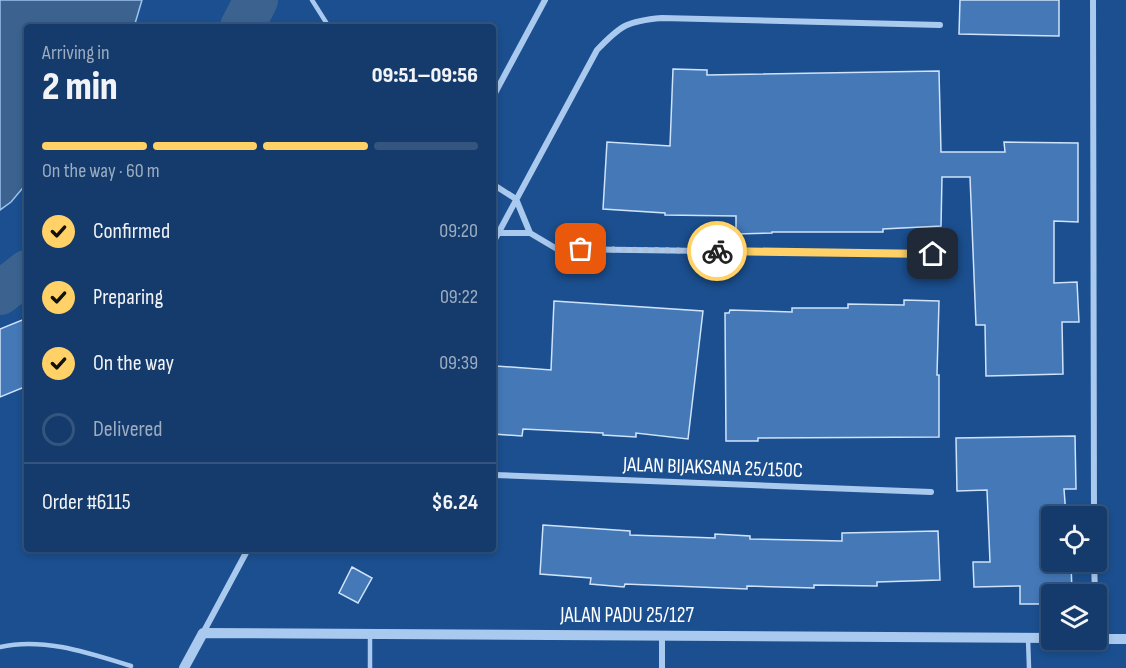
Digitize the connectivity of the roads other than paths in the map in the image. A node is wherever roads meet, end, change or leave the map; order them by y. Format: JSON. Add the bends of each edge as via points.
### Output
{"nodes":[{"id":1,"x":312,"y":0,"type":"edge"},
{"id":2,"x":545,"y":0,"type":"edge"},
{"id":3,"x":1092,"y":0,"type":"edge"},
{"id":4,"x":327,"y":24,"type":"edge"},
{"id":5,"x":940,"y":25,"type":"dead end"},
{"id":6,"x":496,"y":91,"type":"edge"},
{"id":7,"x":496,"y":186,"type":"edge"},
{"id":8,"x":516,"y":199,"type":"junction"},
{"id":9,"x":496,"y":232,"type":"edge"},
{"id":10,"x":530,"y":233,"type":"junction"},
{"id":11,"x":933,"y":254,"type":"dead end"},
{"id":12,"x":496,"y":475,"type":"edge"},
{"id":13,"x":930,"y":492,"type":"dead end"},
{"id":14,"x":1094,"y":506,"type":"edge"},
{"id":15,"x":246,"y":552,"type":"edge"},
{"id":16,"x":203,"y":633,"type":"junction"},
{"id":17,"x":370,"y":633,"type":"junction"},
{"id":18,"x":662,"y":635,"type":"junction"},
{"id":19,"x":1029,"y":638,"type":"junction"},
{"id":20,"x":1041,"y":638,"type":"edge"},
{"id":21,"x":1107,"y":639,"type":"edge"},
{"id":22,"x":1126,"y":639,"type":"edge"},
{"id":23,"x":0,"y":647,"type":"edge"},
{"id":24,"x":130,"y":666,"type":"dead end"},
{"id":25,"x":184,"y":668,"type":"edge"},
{"id":26,"x":370,"y":668,"type":"edge"},
{"id":27,"x":662,"y":668,"type":"edge"},
{"id":28,"x":1029,"y":668,"type":"edge"}],
"edges":[{"from":1,"to":4,"type":"lane"},
{"from":2,"to":6,"type":"street"},
{"from":3,"to":14,"type":"street"},
{"from":5,"to":8,"type":"street","via":[[662,18],[628,24],[597,50]]},
{"from":7,"to":8,"type":"street"},
{"from":8,"to":9,"type":"street"},
{"from":8,"to":10,"type":"street"},
{"from":9,"to":10,"type":"street"},
{"from":10,"to":11,"type":"street","via":[[557,249]]},
{"from":12,"to":13,"type":"street","name":"JALAN BIJAKSANA 25/150C"},
{"from":15,"to":16,"type":"street"},
{"from":16,"to":17,"type":"street","name":"JALAN PADU 25/127"},
{"from":16,"to":25,"type":"street"},
{"from":17,"to":18,"type":"street","name":"JALAN PADU 25/127"},
{"from":17,"to":26,"type":"lane"},
{"from":18,"to":19,"type":"street","name":"JALAN PADU 25/127"},
{"from":18,"to":27,"type":"street"},
{"from":19,"to":20,"type":"street","name":"JALAN PADU 25/127"},
{"from":19,"to":28,"type":"lane"},
{"from":21,"to":22,"type":"street"},
{"from":23,"to":24,"type":"lane","via":[[54,646]]}]}
